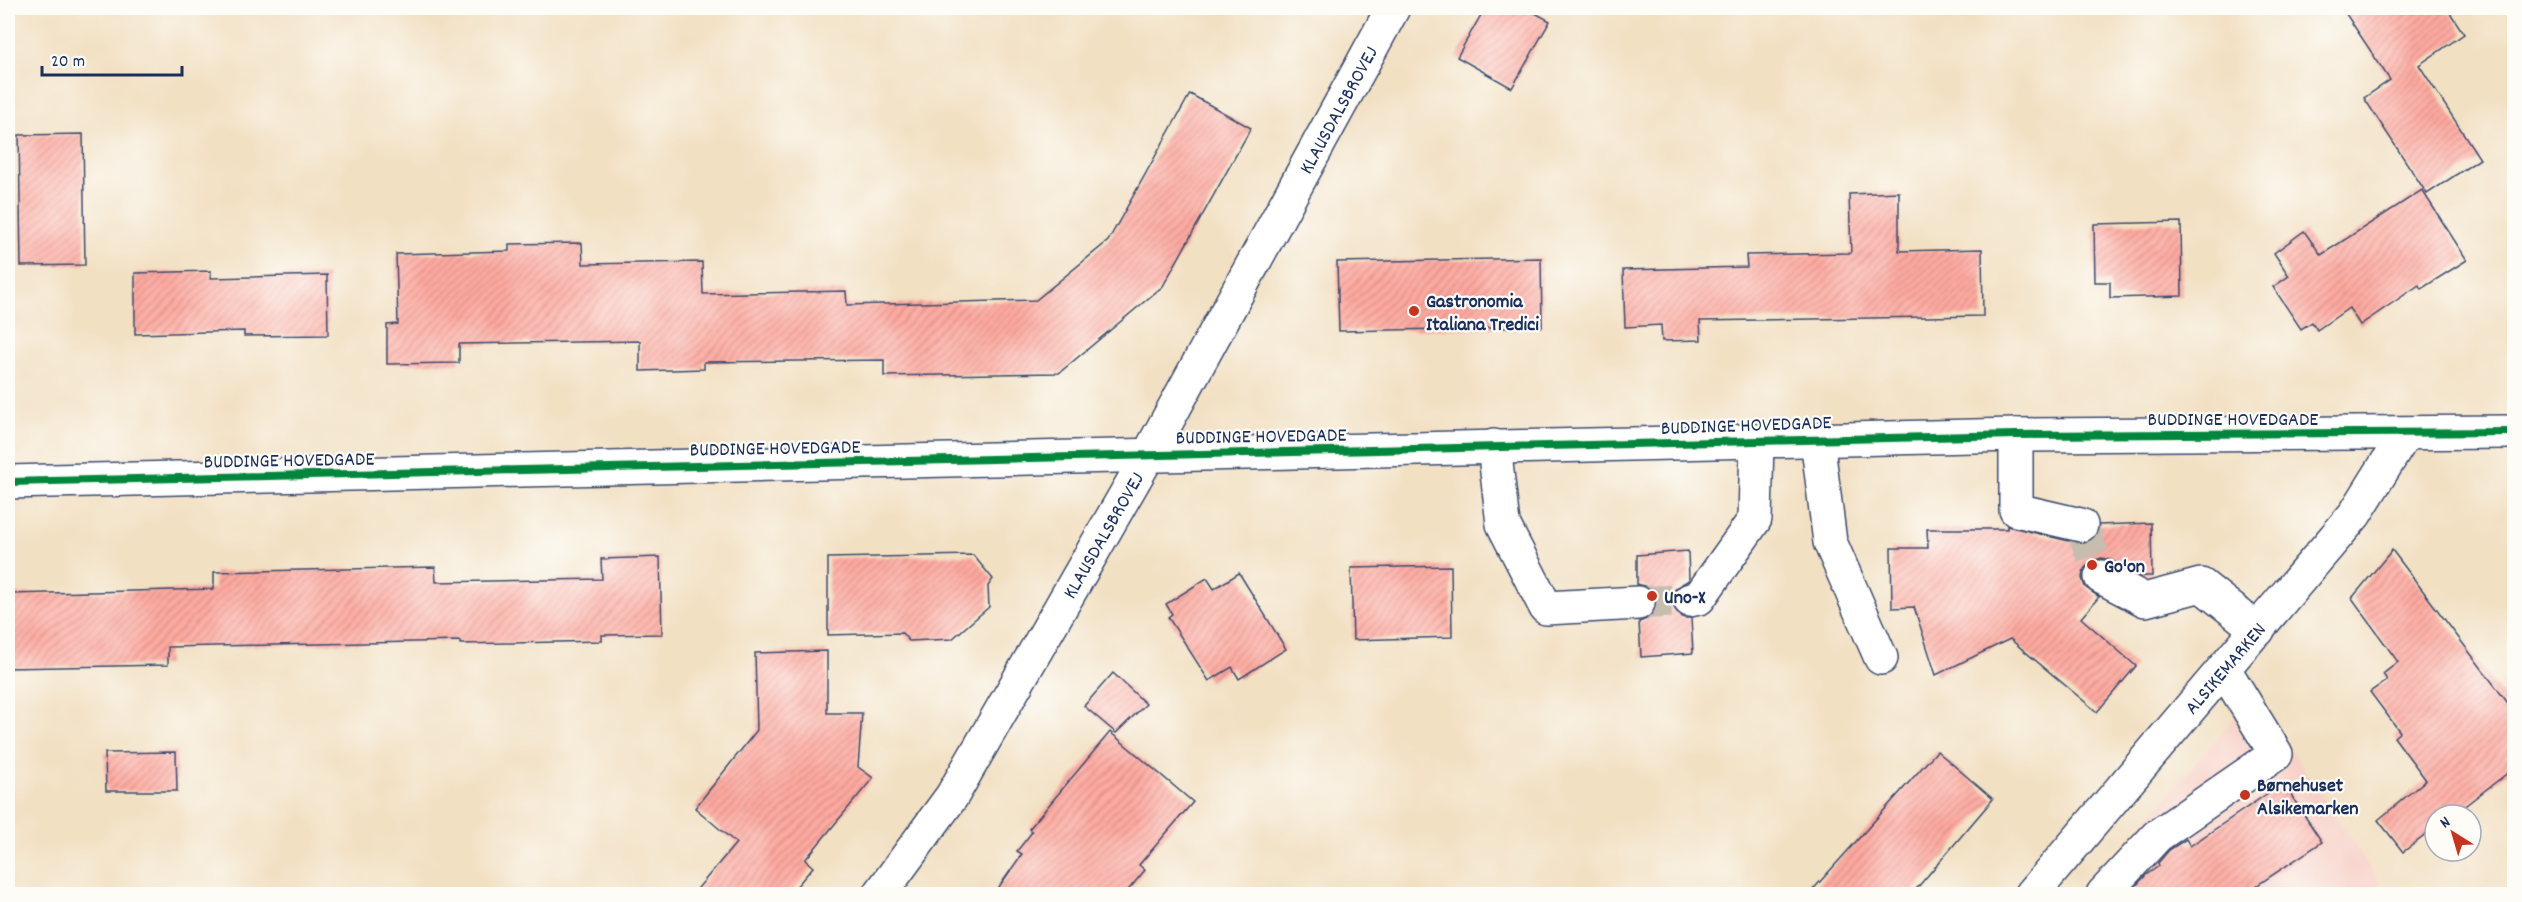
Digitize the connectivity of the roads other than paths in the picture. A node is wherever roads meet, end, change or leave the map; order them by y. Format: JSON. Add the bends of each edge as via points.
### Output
{"nodes":[{"id":1,"x":1393,"y":8,"type":"edge"},
{"id":2,"x":2514,"y":432,"type":"edge"},
{"id":3,"x":2405,"y":434,"type":"junction"},
{"id":4,"x":2016,"y":435,"type":"junction"},
{"id":5,"x":1817,"y":439,"type":"junction"},
{"id":6,"x":1757,"y":441,"type":"junction"},
{"id":7,"x":1494,"y":446,"type":"junction"},
{"id":8,"x":1149,"y":454,"type":"junction"},
{"id":9,"x":8,"y":482,"type":"edge"},
{"id":10,"x":2080,"y":525,"type":"dead end"},
{"id":11,"x":2101,"y":577,"type":"tunnel mouth"},
{"id":12,"x":1690,"y":600,"type":"tunnel mouth"},
{"id":13,"x":1638,"y":603,"type":"tunnel mouth"},
{"id":14,"x":2258,"y":630,"type":"junction"},
{"id":15,"x":1881,"y":658,"type":"dead end"},
{"id":16,"x":2224,"y":669,"type":"junction"},
{"id":17,"x":2047,"y":889,"type":"edge"},
{"id":18,"x":880,"y":894,"type":"edge"},
{"id":19,"x":2103,"y":894,"type":"edge"}],
"edges":[{"from":1,"to":8,"type":"street","name":"KLAUSDALSBROVEJ"},
{"from":2,"to":3,"type":"street","name":"BUDDINGE HOVEDGADE"},
{"from":3,"to":4,"type":"street","name":"BUDDINGE HOVEDGADE"},
{"from":3,"to":14,"type":"street","name":"ALSIKEMARKEN","via":[[2355,514]]},
{"from":4,"to":5,"type":"street","name":"BUDDINGE HOVEDGADE"},
{"from":4,"to":10,"type":"street","via":[[2016,510]]},
{"from":5,"to":6,"type":"street","name":"BUDDINGE HOVEDGADE"},
{"from":5,"to":15,"type":"street","via":[[1830,542]]},
{"from":6,"to":7,"type":"street","name":"BUDDINGE HOVEDGADE"},
{"from":6,"to":12,"type":"street","via":[[1755,519],[1699,598]]},
{"from":7,"to":8,"type":"street","name":"BUDDINGE HOVEDGADE"},
{"from":7,"to":13,"type":"street","via":[[1503,524],[1546,608]]},
{"from":8,"to":9,"type":"street","name":"BUDDINGE HOVEDGADE"},
{"from":8,"to":18,"type":"street","name":"KLAUSDALSBROVEJ","via":[[952,796]]},
{"from":11,"to":14,"type":"street","via":[[2145,600],[2201,585]]},
{"from":14,"to":16,"type":"street","name":"ALSIKEMARKEN"},
{"from":16,"to":17,"type":"street","name":"ALSIKEMARKEN"},
{"from":16,"to":19,"type":"street","via":[[2276,753],[2157,836]]}]}
